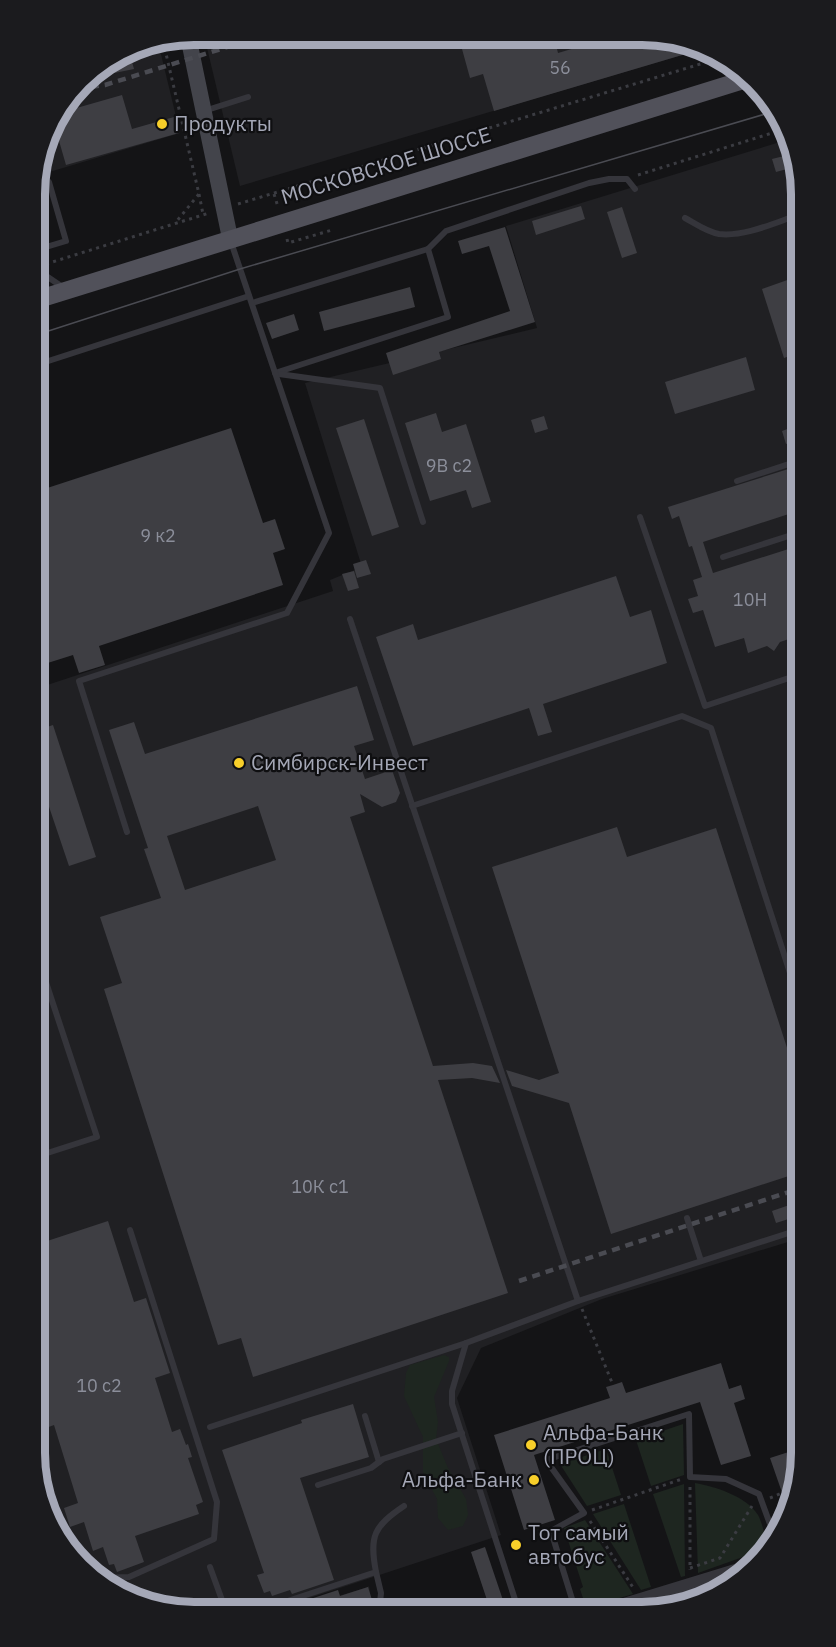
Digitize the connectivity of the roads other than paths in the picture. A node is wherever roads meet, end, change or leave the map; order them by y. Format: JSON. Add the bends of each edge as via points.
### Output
{"nodes":[{"id":1,"x":190,"y":45,"type":"edge"},
{"id":2,"x":739,"y":81,"type":"edge"},
{"id":3,"x":248,"y":97,"type":"dead end"},
{"id":4,"x":203,"y":111,"type":"junction"},
{"id":5,"x":45,"y":183,"type":"edge"},
{"id":6,"x":635,"y":189,"type":"dead end"},
{"id":7,"x":791,"y":217,"type":"edge"},
{"id":8,"x":685,"y":218,"type":"dead end"},
{"id":9,"x":230,"y":238,"type":"junction"},
{"id":10,"x":45,"y":247,"type":"edge"},
{"id":11,"x":428,"y":249,"type":"junction"},
{"id":12,"x":45,"y":274,"type":"edge"},
{"id":13,"x":67,"y":290,"type":"junction"},
{"id":14,"x":249,"y":296,"type":"junction"},
{"id":15,"x":45,"y":297,"type":"edge"},
{"id":16,"x":252,"y":303,"type":"junction"},
{"id":17,"x":45,"y":361,"type":"edge"},
{"id":18,"x":275,"y":373,"type":"junction"},
{"id":19,"x":791,"y":463,"type":"edge"},
{"id":20,"x":737,"y":481,"type":"dead end"},
{"id":21,"x":640,"y":517,"type":"dead end"},
{"id":22,"x":423,"y":522,"type":"dead end"},
{"id":23,"x":791,"y":535,"type":"edge"},
{"id":24,"x":723,"y":557,"type":"dead end"},
{"id":25,"x":350,"y":619,"type":"dead end"},
{"id":26,"x":791,"y":677,"type":"edge"},
{"id":27,"x":412,"y":806,"type":"junction"},
{"id":28,"x":127,"y":832,"type":"dead end"},
{"id":29,"x":791,"y":976,"type":"edge"},
{"id":30,"x":45,"y":979,"type":"edge"},
{"id":31,"x":45,"y":1154,"type":"edge"},
{"id":32,"x":687,"y":1218,"type":"dead end"},
{"id":33,"x":130,"y":1230,"type":"dead end"},
{"id":34,"x":791,"y":1232,"type":"edge"},
{"id":35,"x":701,"y":1261,"type":"junction"},
{"id":36,"x":578,"y":1301,"type":"junction"},
{"id":37,"x":466,"y":1343,"type":"junction"},
{"id":38,"x":365,"y":1416,"type":"dead end"},
{"id":39,"x":210,"y":1427,"type":"dead end"},
{"id":40,"x":462,"y":1433,"type":"junction"},
{"id":41,"x":379,"y":1462,"type":"junction"},
{"id":42,"x":318,"y":1485,"type":"dead end"},
{"id":43,"x":404,"y":1506,"type":"dead end"},
{"id":44,"x":771,"y":1527,"type":"edge"},
{"id":45,"x":210,"y":1567,"type":"dead end"},
{"id":46,"x":735,"y":1569,"type":"edge"},
{"id":47,"x":376,"y":1572,"type":"junction"},
{"id":48,"x":112,"y":1578,"type":"edge"},
{"id":49,"x":689,"y":1580,"type":"junction"},
{"id":50,"x":691,"y":1594,"type":"edge"},
{"id":51,"x":658,"y":1595,"type":"junction"},
{"id":52,"x":660,"y":1601,"type":"edge"},
{"id":53,"x":222,"y":1602,"type":"edge"},
{"id":54,"x":284,"y":1602,"type":"edge"},
{"id":55,"x":380,"y":1602,"type":"edge"},
{"id":56,"x":516,"y":1602,"type":"edge"},
{"id":57,"x":573,"y":1602,"type":"edge"},
{"id":58,"x":633,"y":1602,"type":"edge"}],
"edges":[{"from":1,"to":4,"type":"main road"},
{"from":2,"to":9,"type":"main road","name":"МОСКОВСКОЕ ШОССЕ"},
{"from":3,"to":4,"type":"lane"},
{"from":4,"to":9,"type":"main road"},
{"from":5,"to":10,"type":"lane","via":[[49,182],[66,241]]},
{"from":6,"to":11,"type":"lane","via":[[627,178],[589,183],[446,231]]},
{"from":7,"to":8,"type":"lane","via":[[739,233],[719,234]]},
{"from":9,"to":13,"type":"main road","name":"МОСКОВСКОЕ ШОССЕ"},
{"from":9,"to":14,"type":"lane"},
{"from":11,"to":16,"type":"lane"},
{"from":11,"to":18,"type":"lane","via":[[448,317]]},
{"from":12,"to":13,"type":"lane"},
{"from":13,"to":15,"type":"main road","name":"МОСКОВСКОЕ ШОССЕ"},
{"from":14,"to":16,"type":"lane"},
{"from":14,"to":17,"type":"lane"},
{"from":16,"to":18,"type":"lane"},
{"from":18,"to":22,"type":"lane","via":[[380,388]]},
{"from":18,"to":28,"type":"lane","via":[[329,533],[287,613],[79,681]]},
{"from":19,"to":20,"type":"lane"},
{"from":21,"to":26,"type":"lane","via":[[705,706]]},
{"from":23,"to":24,"type":"lane"},
{"from":25,"to":27,"type":"lane"},
{"from":27,"to":29,"type":"lane","via":[[682,716],[711,728]]},
{"from":27,"to":36,"type":"lane"},
{"from":30,"to":31,"type":"lane","via":[[97,1137]]},
{"from":32,"to":35,"type":"lane"},
{"from":33,"to":48,"type":"lane","via":[[217,1502],[214,1539],[129,1577]]},
{"from":34,"to":35,"type":"lane"},
{"from":35,"to":36,"type":"lane"},
{"from":36,"to":37,"type":"lane"},
{"from":37,"to":39,"type":"lane"},
{"from":37,"to":40,"type":"lane","via":[[452,1391],[452,1404]]},
{"from":38,"to":41,"type":"lane"},
{"from":40,"to":41,"type":"lane"},
{"from":40,"to":56,"type":"lane"},
{"from":41,"to":42,"type":"lane"},
{"from":43,"to":47,"type":"lane","via":[[383,1520],[375,1536],[372,1552]]},
{"from":44,"to":57,"type":"lane","via":[[759,1494],[726,1479],[690,1477],[689,1414],[546,1460],[584,1513],[551,1531]]},
{"from":45,"to":53,"type":"lane"},
{"from":46,"to":49,"type":"street"},
{"from":47,"to":54,"type":"lane"},
{"from":47,"to":55,"type":"lane"},
{"from":49,"to":50,"type":"street"},
{"from":49,"to":51,"type":"street"},
{"from":51,"to":52,"type":"street"},
{"from":51,"to":58,"type":"street"}]}
